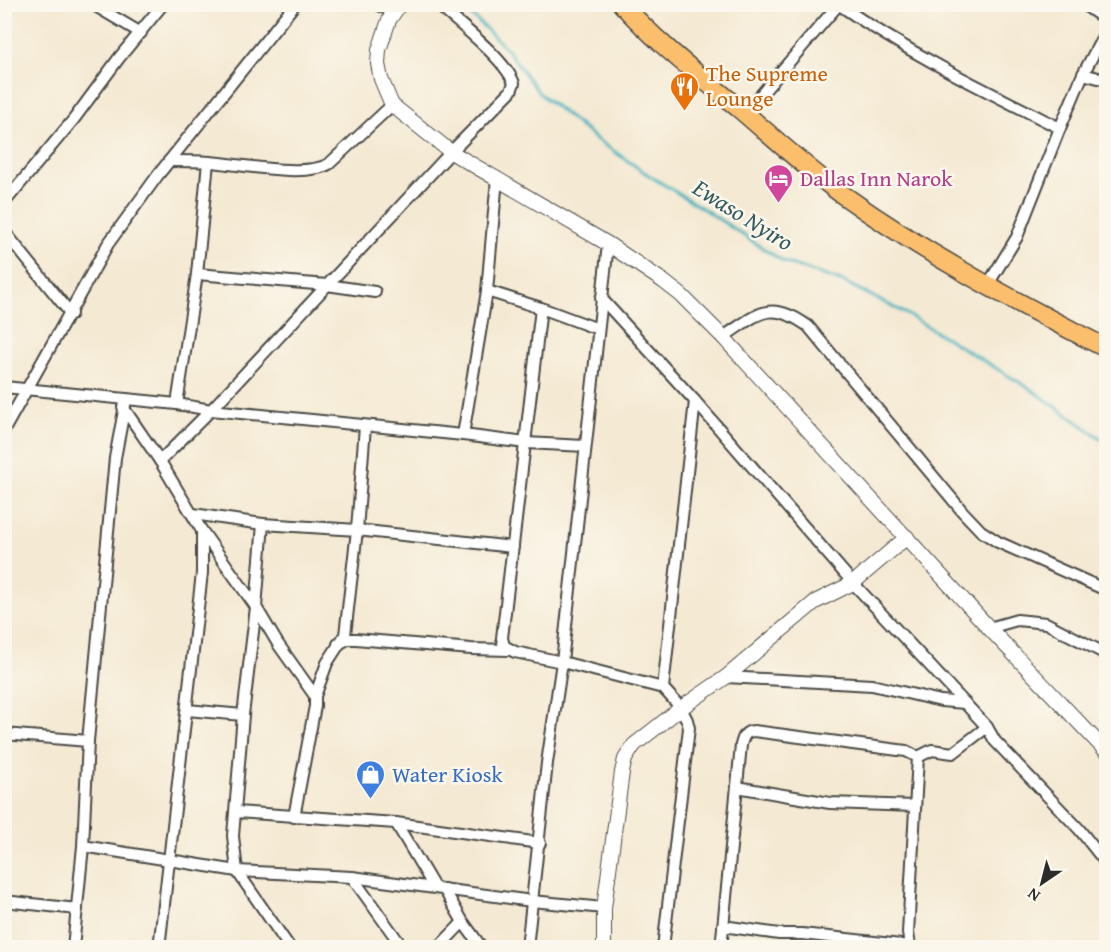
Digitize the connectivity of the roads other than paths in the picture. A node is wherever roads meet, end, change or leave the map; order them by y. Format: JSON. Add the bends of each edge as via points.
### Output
{"nodes":[{"id":1,"x":92,"y":4,"type":"edge"},
{"id":2,"x":163,"y":4,"type":"edge"},
{"id":3,"x":295,"y":4,"type":"edge"},
{"id":4,"x":378,"y":4,"type":"edge"},
{"id":5,"x":437,"y":4,"type":"edge"},
{"id":6,"x":622,"y":4,"type":"edge"},
{"id":7,"x":1083,"y":4,"type":"edge"},
{"id":8,"x":839,"y":5,"type":"edge"},
{"id":9,"x":397,"y":9,"type":"edge"},
{"id":10,"x":1107,"y":20,"type":"edge"},
{"id":11,"x":1107,"y":31,"type":"edge"},
{"id":12,"x":141,"y":33,"type":"junction"},
{"id":13,"x":1083,"y":74,"type":"junction"},
{"id":14,"x":1107,"y":80,"type":"edge"},
{"id":15,"x":392,"y":105,"type":"junction"},
{"id":16,"x":742,"y":112,"type":"junction"},
{"id":17,"x":1059,"y":128,"type":"junction"},
{"id":18,"x":451,"y":152,"type":"junction"},
{"id":19,"x":169,"y":161,"type":"junction"},
{"id":20,"x":208,"y":162,"type":"junction"},
{"id":21,"x":497,"y":178,"type":"junction"},
{"id":22,"x":4,"y":203,"type":"edge"},
{"id":23,"x":4,"y":231,"type":"edge"},
{"id":24,"x":608,"y":244,"type":"junction"},
{"id":25,"x":197,"y":274,"type":"junction"},
{"id":26,"x":327,"y":285,"type":"junction"},
{"id":27,"x":987,"y":286,"type":"junction"},
{"id":28,"x":487,"y":291,"type":"junction"},
{"id":29,"x":375,"y":292,"type":"dead end"},
{"id":30,"x":601,"y":298,"type":"junction"},
{"id":31,"x":541,"y":308,"type":"junction"},
{"id":32,"x":71,"y":314,"type":"junction"},
{"id":33,"x":598,"y":329,"type":"junction"},
{"id":34,"x":723,"y":337,"type":"junction"},
{"id":35,"x":1107,"y":348,"type":"edge"},
{"id":36,"x":4,"y":387,"type":"edge"},
{"id":37,"x":28,"y":389,"type":"junction"},
{"id":38,"x":695,"y":401,"type":"junction"},
{"id":39,"x":125,"y":403,"type":"junction"},
{"id":40,"x":177,"y":404,"type":"junction"},
{"id":41,"x":211,"y":410,"type":"junction"},
{"id":42,"x":365,"y":426,"type":"junction"},
{"id":43,"x":4,"y":430,"type":"edge"},
{"id":44,"x":463,"y":435,"type":"junction"},
{"id":45,"x":526,"y":443,"type":"junction"},
{"id":46,"x":585,"y":446,"type":"junction"},
{"id":47,"x":160,"y":461,"type":"junction"},
{"id":48,"x":193,"y":514,"type":"junction"},
{"id":49,"x":263,"y":524,"type":"junction"},
{"id":50,"x":357,"y":530,"type":"junction"},
{"id":51,"x":202,"y":531,"type":"junction"},
{"id":52,"x":907,"y":537,"type":"junction"},
{"id":53,"x":513,"y":547,"type":"junction"},
{"id":54,"x":853,"y":583,"type":"junction"},
{"id":55,"x":1107,"y":590,"type":"edge"},
{"id":56,"x":256,"y":607,"type":"junction"},
{"id":57,"x":988,"y":628,"type":"junction"},
{"id":58,"x":338,"y":644,"type":"junction"},
{"id":59,"x":509,"y":650,"type":"junction"},
{"id":60,"x":1107,"y":654,"type":"edge"},
{"id":61,"x":562,"y":662,"type":"junction"},
{"id":62,"x":726,"y":677,"type":"junction"},
{"id":63,"x":663,"y":688,"type":"junction"},
{"id":64,"x":315,"y":696,"type":"junction"},
{"id":65,"x":965,"y":703,"type":"junction"},
{"id":66,"x":681,"y":708,"type":"junction"},
{"id":67,"x":187,"y":710,"type":"junction"},
{"id":68,"x":243,"y":715,"type":"junction"},
{"id":69,"x":987,"y":727,"type":"junction"},
{"id":70,"x":4,"y":734,"type":"edge"},
{"id":71,"x":88,"y":741,"type":"junction"},
{"id":72,"x":1107,"y":751,"type":"edge"},
{"id":73,"x":918,"y":757,"type":"junction"},
{"id":74,"x":737,"y":787,"type":"junction"},
{"id":75,"x":915,"y":806,"type":"junction"},
{"id":76,"x":236,"y":812,"type":"junction"},
{"id":77,"x":294,"y":817,"type":"junction"},
{"id":78,"x":396,"y":823,"type":"junction"},
{"id":79,"x":540,"y":843,"type":"junction"},
{"id":80,"x":83,"y":846,"type":"junction"},
{"id":81,"x":170,"y":861,"type":"junction"},
{"id":82,"x":1107,"y":863,"type":"edge"},
{"id":83,"x":237,"y":871,"type":"junction"},
{"id":84,"x":352,"y":877,"type":"junction"},
{"id":85,"x":439,"y":888,"type":"junction"},
{"id":86,"x":4,"y":901,"type":"edge"},
{"id":87,"x":532,"y":901,"type":"junction"},
{"id":88,"x":604,"y":908,"type":"junction"},
{"id":89,"x":77,"y":909,"type":"junction"},
{"id":90,"x":463,"y":922,"type":"junction"},
{"id":91,"x":723,"y":926,"type":"junction"},
{"id":92,"x":911,"y":947,"type":"edge"},
{"id":93,"x":73,"y":948,"type":"edge"},
{"id":94,"x":159,"y":948,"type":"edge"},
{"id":95,"x":290,"y":948,"type":"edge"},
{"id":96,"x":404,"y":948,"type":"edge"},
{"id":97,"x":438,"y":948,"type":"edge"},
{"id":98,"x":482,"y":948,"type":"edge"},
{"id":99,"x":527,"y":948,"type":"edge"},
{"id":100,"x":604,"y":948,"type":"edge"},
{"id":101,"x":663,"y":948,"type":"edge"},
{"id":102,"x":721,"y":948,"type":"edge"}],
"edges":[{"from":1,"to":12,"type":"street"},
{"from":2,"to":12,"type":"street"},
{"from":3,"to":19,"type":"street"},
{"from":4,"to":9,"type":"street"},
{"from":5,"to":18,"type":"street","via":[[501,63],[514,83],[512,91]]},
{"from":6,"to":16,"type":"highway","via":[[669,51]]},
{"from":7,"to":10,"type":"street"},
{"from":8,"to":16,"type":"street"},
{"from":8,"to":17,"type":"street","via":[[937,66]]},
{"from":9,"to":15,"type":"street","via":[[388,20],[378,64]]},
{"from":11,"to":13,"type":"street"},
{"from":12,"to":22,"type":"street"},
{"from":13,"to":14,"type":"street"},
{"from":13,"to":17,"type":"street"},
{"from":15,"to":18,"type":"street"},
{"from":15,"to":20,"type":"street","via":[[324,167],[296,170]]},
{"from":16,"to":27,"type":"highway","via":[[846,198]]},
{"from":17,"to":27,"type":"street","via":[[1017,237]]},
{"from":18,"to":21,"type":"street"},
{"from":18,"to":26,"type":"street"},
{"from":19,"to":20,"type":"street"},
{"from":19,"to":32,"type":"street","via":[[108,244]]},
{"from":20,"to":25,"type":"street"},
{"from":21,"to":24,"type":"street"},
{"from":21,"to":28,"type":"street"},
{"from":23,"to":32,"type":"street"},
{"from":24,"to":30,"type":"street"},
{"from":24,"to":34,"type":"street","via":[[681,295]]},
{"from":25,"to":26,"type":"street"},
{"from":25,"to":40,"type":"street"},
{"from":26,"to":29,"type":"street"},
{"from":26,"to":41,"type":"street"},
{"from":27,"to":35,"type":"highway"},
{"from":28,"to":31,"type":"street"},
{"from":28,"to":44,"type":"street"},
{"from":30,"to":33,"type":"street"},
{"from":30,"to":38,"type":"street"},
{"from":31,"to":33,"type":"street"},
{"from":31,"to":45,"type":"street"},
{"from":32,"to":37,"type":"street"},
{"from":33,"to":46,"type":"street"},
{"from":34,"to":52,"type":"street"},
{"from":34,"to":55,"type":"street","via":[[766,312],[784,312],[799,320],[981,531]]},
{"from":36,"to":37,"type":"street"},
{"from":37,"to":39,"type":"street"},
{"from":37,"to":43,"type":"street"},
{"from":38,"to":54,"type":"street"},
{"from":38,"to":63,"type":"street"},
{"from":39,"to":40,"type":"street"},
{"from":39,"to":47,"type":"street"},
{"from":39,"to":71,"type":"street","via":[[115,458]]},
{"from":40,"to":41,"type":"street"},
{"from":41,"to":42,"type":"street"},
{"from":41,"to":47,"type":"street"},
{"from":42,"to":44,"type":"street"},
{"from":42,"to":50,"type":"street"},
{"from":44,"to":45,"type":"street"},
{"from":45,"to":46,"type":"street"},
{"from":45,"to":53,"type":"street"},
{"from":46,"to":61,"type":"street"},
{"from":47,"to":48,"type":"street"},
{"from":48,"to":49,"type":"street"},
{"from":48,"to":51,"type":"street"},
{"from":49,"to":50,"type":"street"},
{"from":49,"to":56,"type":"street"},
{"from":50,"to":53,"type":"street"},
{"from":50,"to":58,"type":"street","via":[[345,635]]},
{"from":51,"to":56,"type":"street"},
{"from":51,"to":67,"type":"street","via":[[202,573]]},
{"from":52,"to":54,"type":"street"},
{"from":52,"to":57,"type":"street"},
{"from":53,"to":59,"type":"street","via":[[502,638]]},
{"from":54,"to":62,"type":"street","via":[[815,602]]},
{"from":54,"to":65,"type":"street"},
{"from":56,"to":64,"type":"street"},
{"from":56,"to":68,"type":"street"},
{"from":57,"to":60,"type":"street","via":[[1017,620],[1046,623]]},
{"from":57,"to":72,"type":"street"},
{"from":58,"to":59,"type":"street","via":[[348,639]]},
{"from":58,"to":64,"type":"street"},
{"from":59,"to":61,"type":"street"},
{"from":61,"to":63,"type":"street"},
{"from":61,"to":79,"type":"street"},
{"from":62,"to":65,"type":"street","via":[[872,685]]},
{"from":62,"to":66,"type":"street"},
{"from":63,"to":66,"type":"street"},
{"from":64,"to":77,"type":"street"},
{"from":65,"to":69,"type":"street"},
{"from":66,"to":88,"type":"street","via":[[634,745],[624,759]]},
{"from":66,"to":101,"type":"street","via":[[689,728]]},
{"from":67,"to":68,"type":"street"},
{"from":67,"to":81,"type":"street"},
{"from":68,"to":76,"type":"street"},
{"from":69,"to":73,"type":"street","via":[[953,753],[932,750]]},
{"from":69,"to":82,"type":"street","via":[[995,741]]},
{"from":70,"to":71,"type":"street"},
{"from":71,"to":80,"type":"street"},
{"from":73,"to":74,"type":"street","via":[[906,752],[750,731],[742,738]]},
{"from":73,"to":75,"type":"street"},
{"from":74,"to":75,"type":"street","via":[[830,802]]},
{"from":74,"to":91,"type":"street"},
{"from":75,"to":92,"type":"street","via":[[908,933]]},
{"from":76,"to":77,"type":"street"},
{"from":76,"to":83,"type":"street","via":[[233,836]]},
{"from":77,"to":78,"type":"street"},
{"from":78,"to":79,"type":"street"},
{"from":78,"to":85,"type":"street"},
{"from":79,"to":87,"type":"street"},
{"from":80,"to":81,"type":"street"},
{"from":80,"to":89,"type":"street"},
{"from":81,"to":83,"type":"street"},
{"from":81,"to":94,"type":"street"},
{"from":83,"to":84,"type":"street"},
{"from":83,"to":95,"type":"street"},
{"from":84,"to":85,"type":"street"},
{"from":84,"to":96,"type":"street"},
{"from":85,"to":87,"type":"street"},
{"from":85,"to":90,"type":"street"},
{"from":86,"to":89,"type":"street"},
{"from":87,"to":88,"type":"street"},
{"from":87,"to":99,"type":"street"},
{"from":88,"to":100,"type":"street"},
{"from":89,"to":93,"type":"street"},
{"from":90,"to":97,"type":"street"},
{"from":90,"to":98,"type":"street"},
{"from":91,"to":92,"type":"street"},
{"from":91,"to":102,"type":"street"}]}
